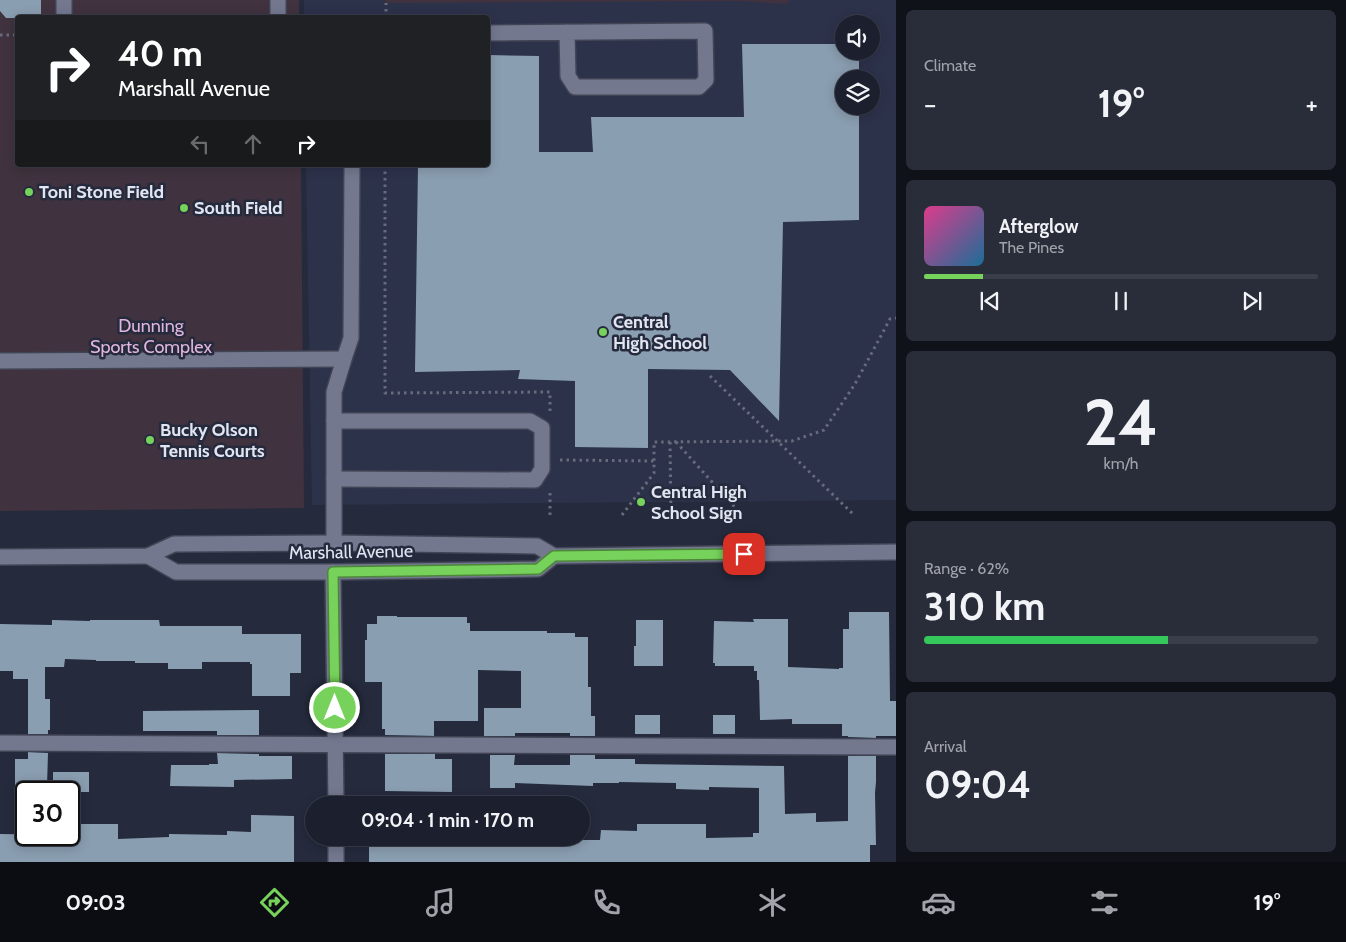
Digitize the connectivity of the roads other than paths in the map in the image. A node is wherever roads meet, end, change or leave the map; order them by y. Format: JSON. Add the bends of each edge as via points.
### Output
{"nodes":[{"id":1,"x":64,"y":0,"type":"edge"},
{"id":2,"x":278,"y":0,"type":"edge"},
{"id":3,"x":64,"y":15,"type":"edge"},
{"id":4,"x":278,"y":15,"type":"edge"},
{"id":5,"x":567,"y":32,"type":"junction"},
{"id":6,"x":490,"y":33,"type":"edge"},
{"id":7,"x":352,"y":167,"type":"edge"},
{"id":8,"x":344,"y":359,"type":"junction"},
{"id":9,"x":0,"y":361,"type":"edge"},
{"id":10,"x":334,"y":422,"type":"junction"},
{"id":11,"x":334,"y":479,"type":"junction"},
{"id":12,"x":334,"y":543,"type":"junction"},
{"id":13,"x":896,"y":552,"type":"edge"},
{"id":14,"x":148,"y":556,"type":"junction"},
{"id":15,"x":554,"y":556,"type":"junction"},
{"id":16,"x":0,"y":557,"type":"edge"},
{"id":17,"x":333,"y":572,"type":"junction"},
{"id":18,"x":0,"y":744,"type":"edge"},
{"id":19,"x":335,"y":745,"type":"junction"},
{"id":20,"x":896,"y":747,"type":"edge"},
{"id":21,"x":336,"y":796,"type":"edge"},
{"id":22,"x":336,"y":846,"type":"edge"},
{"id":23,"x":336,"y":862,"type":"edge"}],
"edges":[{"from":1,"to":3,"type":"street"},
{"from":2,"to":4,"type":"street"},
{"from":5,"to":5,"type":"street","via":[[705,31],[706,80],[699,87],[575,87],[568,76]]},
{"from":5,"to":6,"type":"street"},
{"from":7,"to":8,"type":"street","via":[[351,338]]},
{"from":8,"to":9,"type":"street"},
{"from":8,"to":10,"type":"street","via":[[334,392]]},
{"from":10,"to":11,"type":"street"},
{"from":10,"to":11,"type":"street","via":[[530,421],[542,428],[542,469],[535,480]]},
{"from":11,"to":12,"type":"street"},
{"from":12,"to":14,"type":"street","name":"Marshall Avenue","via":[[174,544]]},
{"from":12,"to":15,"type":"street","name":"Marshall Avenue","via":[[537,546]]},
{"from":13,"to":15,"type":"street","name":"Marshall Avenue"},
{"from":14,"to":16,"type":"street","name":"Marshall Avenue"},
{"from":14,"to":17,"type":"street","name":"Marshall Avenue","via":[[176,572]]},
{"from":15,"to":17,"type":"street","name":"Marshall Avenue","via":[[538,569]]},
{"from":17,"to":19,"type":"street"},
{"from":18,"to":19,"type":"street"},
{"from":19,"to":20,"type":"street"},
{"from":19,"to":21,"type":"street"},
{"from":22,"to":23,"type":"street"}]}
